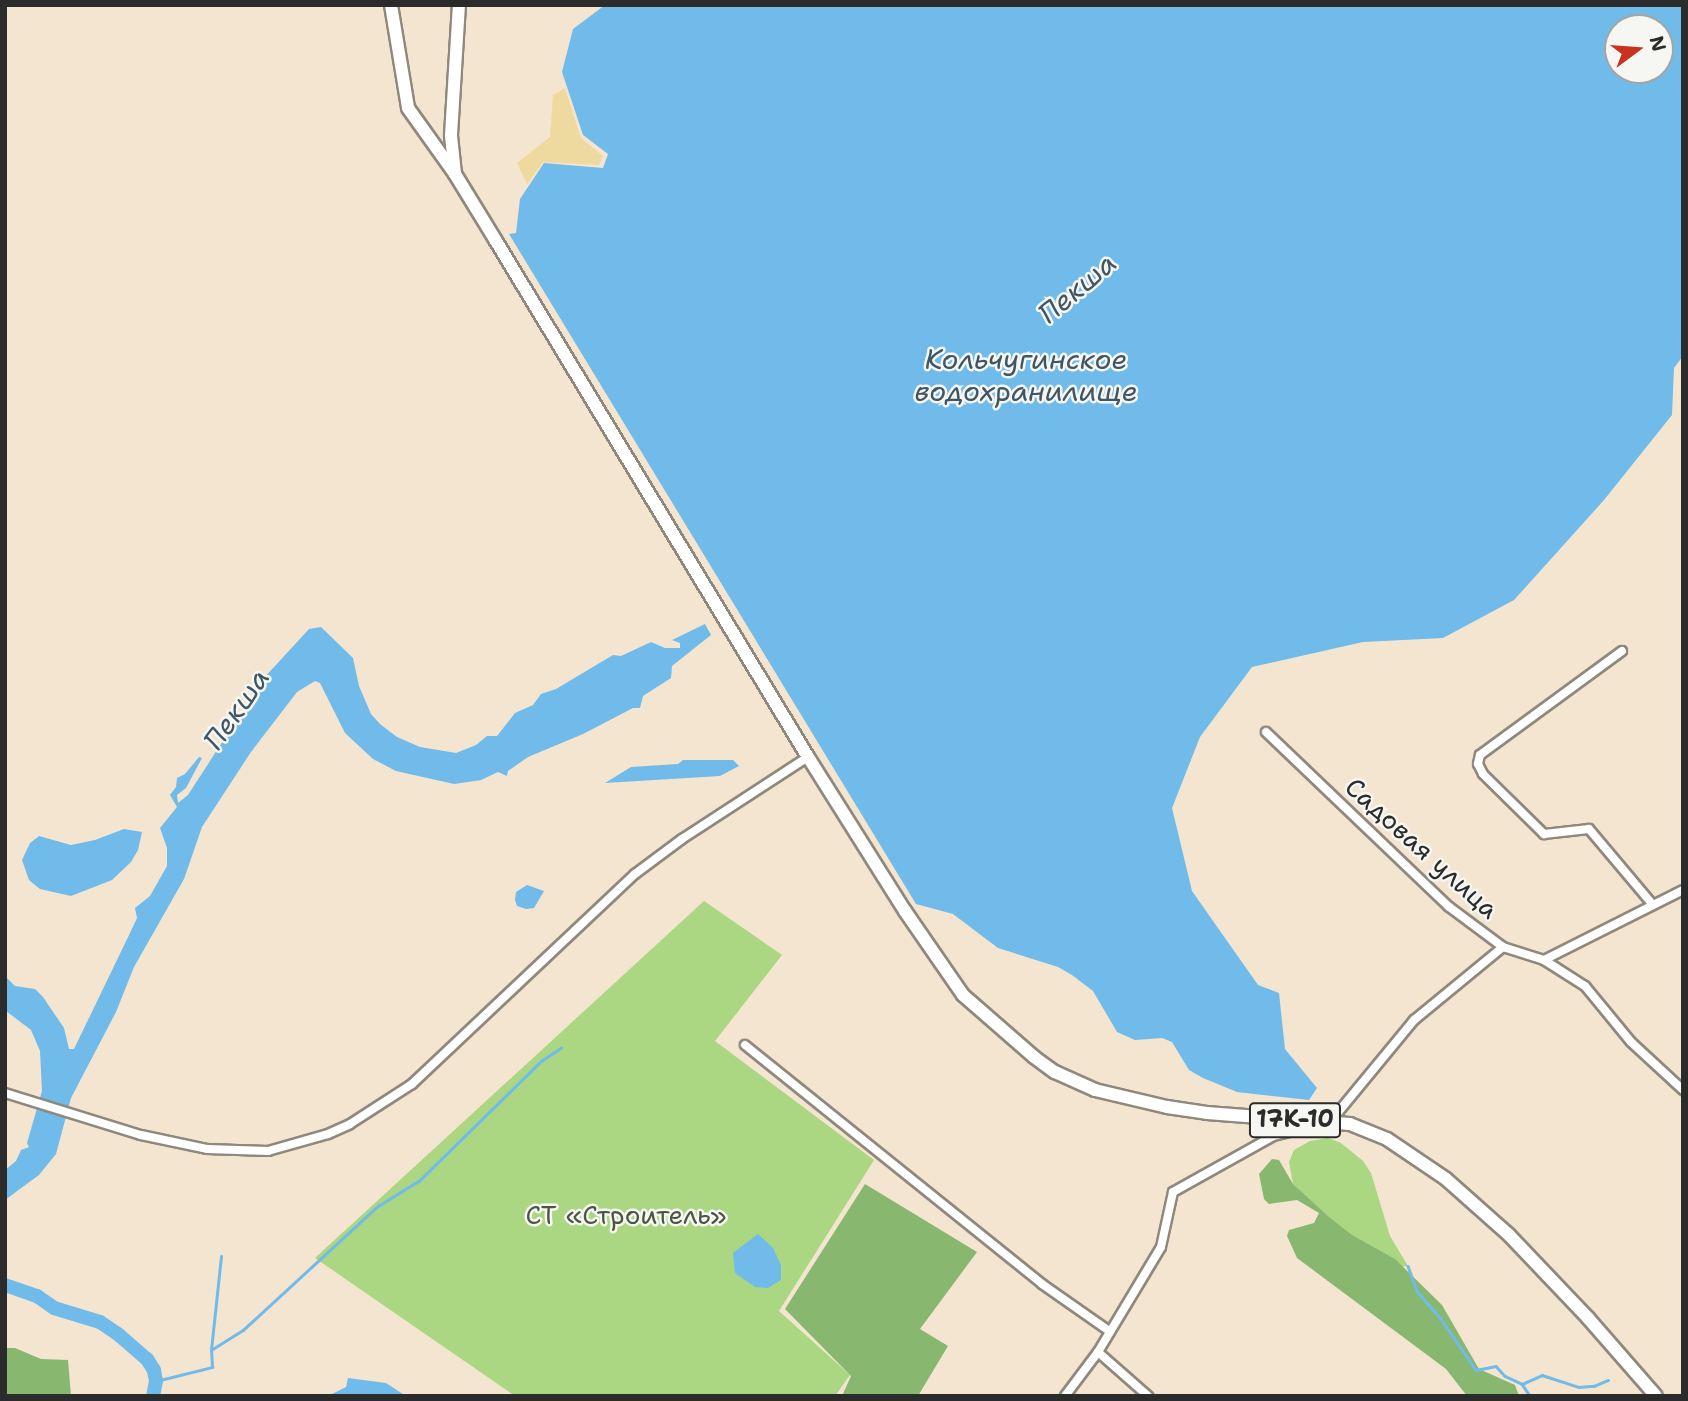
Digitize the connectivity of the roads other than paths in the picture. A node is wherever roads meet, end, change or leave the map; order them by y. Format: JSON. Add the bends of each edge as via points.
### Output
{"nodes":[{"id":1,"x":391,"y":5,"type":"edge"},
{"id":2,"x":460,"y":5,"type":"edge"},
{"id":3,"x":455,"y":174,"type":"junction"},
{"id":4,"x":1622,"y":651,"type":"dead end"},
{"id":5,"x":1266,"y":732,"type":"dead end"},
{"id":6,"x":808,"y":758,"type":"junction"},
{"id":7,"x":1683,"y":890,"type":"edge"},
{"id":8,"x":1653,"y":905,"type":"junction"},
{"id":9,"x":1503,"y":947,"type":"junction"},
{"id":10,"x":1544,"y":960,"type":"junction"},
{"id":11,"x":745,"y":1045,"type":"dead end"},
{"id":12,"x":1683,"y":1090,"type":"edge"},
{"id":13,"x":5,"y":1093,"type":"edge"},
{"id":14,"x":1330,"y":1122,"type":"junction"},
{"id":15,"x":1109,"y":1331,"type":"junction"},
{"id":16,"x":1098,"y":1352,"type":"junction"},
{"id":17,"x":1065,"y":1396,"type":"edge"},
{"id":18,"x":1148,"y":1396,"type":"edge"},
{"id":19,"x":1656,"y":1396,"type":"edge"}],
"edges":[{"from":1,"to":3,"type":"main road","via":[[408,108]]},
{"from":2,"to":3,"type":"main road","via":[[451,135]]},
{"from":3,"to":6,"type":"main road"},
{"from":4,"to":8,"type":"street","via":[[1480,755],[1479,764],[1483,774],[1544,834],[1589,829]]},
{"from":5,"to":9,"type":"street","name":"Садовая улица","via":[[1448,906]]},
{"from":6,"to":13,"type":"street","via":[[635,874],[412,1084],[350,1124],[301,1144],[235,1152],[141,1135]]},
{"from":6,"to":14,"type":"main road","number":"17К-10","via":[[963,995],[1055,1072],[1095,1090],[1167,1107]]},
{"from":7,"to":8,"type":"street"},
{"from":8,"to":10,"type":"street"},
{"from":9,"to":10,"type":"street","name":"Садовая улица"},
{"from":9,"to":14,"type":"street","via":[[1414,1020]]},
{"from":10,"to":12,"type":"street","name":"Садовая улица","via":[[1585,986],[1631,1042]]},
{"from":11,"to":15,"type":"street","via":[[1042,1284]]},
{"from":14,"to":15,"type":"street","via":[[1273,1136],[1172,1192],[1161,1247]]},
{"from":14,"to":19,"type":"main road","number":"17К-10","via":[[1381,1136],[1455,1186],[1546,1272]]},
{"from":15,"to":16,"type":"street"},
{"from":16,"to":17,"type":"street"},
{"from":16,"to":18,"type":"street"}]}
